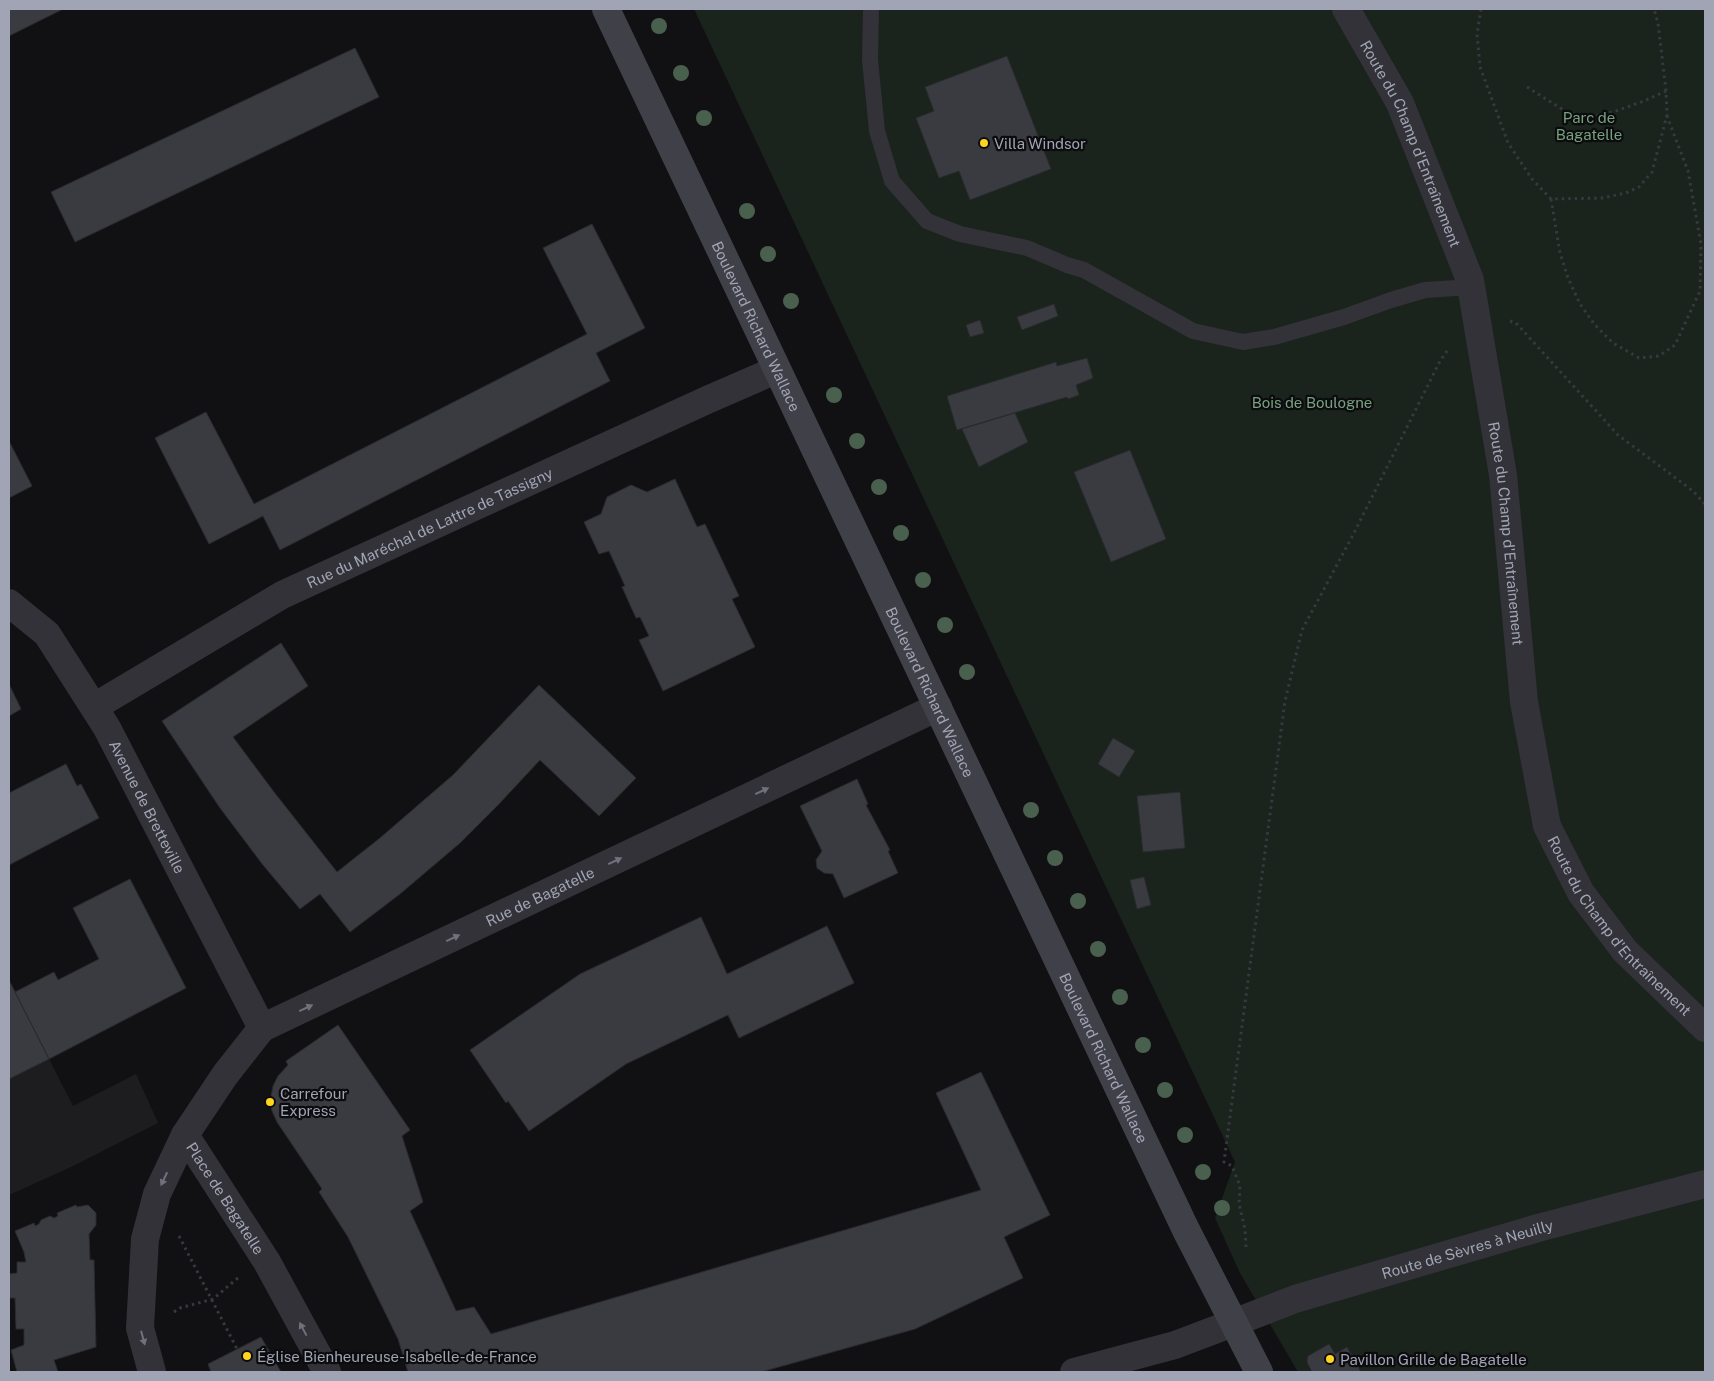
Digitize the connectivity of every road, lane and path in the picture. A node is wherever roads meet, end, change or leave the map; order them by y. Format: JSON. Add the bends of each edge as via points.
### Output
{"nodes":[{"id":1,"x":606,"y":9,"type":"edge"},
{"id":2,"x":871,"y":9,"type":"edge"},
{"id":3,"x":1346,"y":9,"type":"edge"},
{"id":4,"x":1481,"y":9,"type":"edge"},
{"id":5,"x":1654,"y":9,"type":"edge"},
{"id":6,"x":1527,"y":87,"type":"dead end"},
{"id":7,"x":1666,"y":91,"type":"junction"},
{"id":8,"x":1667,"y":115,"type":"junction"},
{"id":9,"x":1551,"y":199,"type":"junction"},
{"id":10,"x":1474,"y":300,"type":"junction"},
{"id":11,"x":776,"y":370,"type":"junction"},
{"id":12,"x":1705,"y":504,"type":"edge"},
{"id":13,"x":9,"y":603,"type":"edge"},
{"id":14,"x":94,"y":707,"type":"junction"},
{"id":15,"x":938,"y":707,"type":"junction"},
{"id":16,"x":262,"y":1028,"type":"junction"},
{"id":17,"x":1705,"y":1028,"type":"edge"},
{"id":18,"x":185,"y":1135,"type":"junction"},
{"id":19,"x":1705,"y":1184,"type":"edge"},
{"id":20,"x":157,"y":1194,"type":"junction"},
{"id":21,"x":1246,"y":1247,"type":"dead end"},
{"id":22,"x":233,"y":1282,"type":"dead end"},
{"id":23,"x":213,"y":1299,"type":"junction"},
{"id":24,"x":180,"y":1308,"type":"dead end"},
{"id":25,"x":1233,"y":1323,"type":"junction"},
{"id":26,"x":237,"y":1349,"type":"dead end"},
{"id":27,"x":152,"y":1372,"type":"edge"},
{"id":28,"x":326,"y":1372,"type":"edge"},
{"id":29,"x":1074,"y":1372,"type":"edge"},
{"id":30,"x":1259,"y":1372,"type":"edge"}],
"edges":[{"from":1,"to":11,"type":"main road","name":"Boulevard Richard Wallace"},
{"from":2,"to":10,"type":"lane","via":[[870,60],[877,131],[892,181],[927,221],[960,234],[1027,248],[1084,270],[1193,330],[1243,342],[1274,337],[1426,290]]},
{"from":3,"to":10,"type":"street","name":"Route du Champ d'Entraînement","via":[[1400,103]]},
{"from":4,"to":9,"type":"path","via":[[1477,34],[1480,67],[1508,143],[1532,179]]},
{"from":5,"to":7,"type":"path"},
{"from":6,"to":7,"type":"path","via":[[1565,111],[1586,118],[1613,112]]},
{"from":7,"to":8,"type":"path"},
{"from":8,"to":9,"type":"path","via":[[1652,172],[1639,187],[1602,198]]},
{"from":8,"to":9,"type":"path","via":[[1688,171],[1701,244],[1700,291],[1675,345],[1659,356],[1638,358],[1613,343],[1595,325],[1580,304],[1568,278],[1560,253]]},
{"from":10,"to":12,"type":"path","via":[[1516,323],[1618,435],[1693,491]]},
{"from":10,"to":17,"type":"street","name":"Route du Champ d'Entraînement","via":[[1503,475],[1524,702],[1547,826],[1581,893],[1626,951]]},
{"from":10,"to":21,"type":"path","via":[[1302,630],[1285,701],[1224,1162],[1232,1166],[1240,1186],[1239,1204]]},
{"from":11,"to":14,"type":"street","name":"Rue du Maréchal de Lattre de Tassigny","via":[[282,595]]},
{"from":11,"to":15,"type":"main road","name":"Boulevard Richard Wallace"},
{"from":13,"to":14,"type":"street","name":"Avenue de Bretteville","via":[[47,634]]},
{"from":14,"to":16,"type":"street","name":"Avenue de Bretteville"},
{"from":16,"to":15,"type":"street","name":"Rue de Bagatelle","one_way":true},
{"from":15,"to":25,"type":"main road","name":"Boulevard Richard Wallace"},
{"from":16,"to":18,"type":"street","name":"Rue de Bagatelle","via":[[225,1075]]},
{"from":18,"to":20,"type":"street","name":"Place de Bagatelle","one_way":true},
{"from":28,"to":18,"type":"street","name":"Place de Bagatelle","one_way":true,"via":[[267,1262]]},
{"from":19,"to":25,"type":"street","name":"Route de Sèvres à Neuilly","via":[[1538,1228],[1295,1299]]},
{"from":20,"to":23,"type":"path"},
{"from":20,"to":27,"type":"street","name":"Place de Bagatelle","one_way":true,"via":[[144,1239],[140,1328]]},
{"from":22,"to":23,"type":"path"},
{"from":23,"to":24,"type":"path"},
{"from":23,"to":26,"type":"path"},
{"from":25,"to":29,"type":"street","name":"Route de Sèvres à Neuilly","via":[[1174,1345]]},
{"from":25,"to":30,"type":"main road","name":"Boulevard Richard Wallace"}]}
